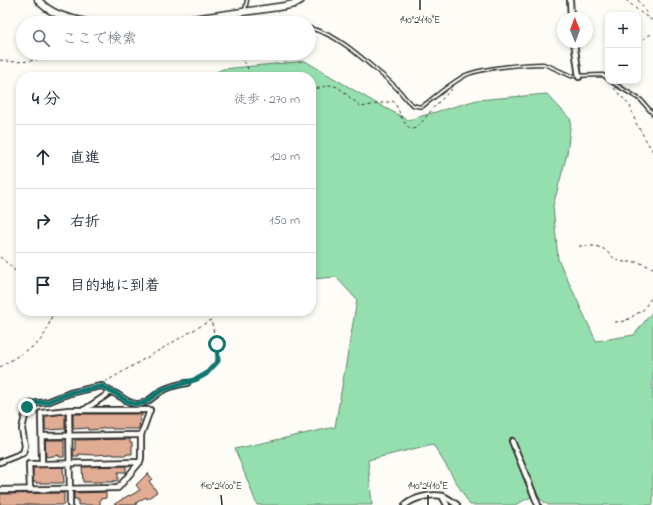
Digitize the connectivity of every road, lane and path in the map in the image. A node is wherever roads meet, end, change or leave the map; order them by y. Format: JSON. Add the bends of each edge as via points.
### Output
{"nodes":[{"id":1,"x":38,"y":0,"type":"edge"},
{"id":2,"x":247,"y":0,"type":"edge"},
{"id":3,"x":301,"y":0,"type":"edge"},
{"id":4,"x":570,"y":0,"type":"edge"},
{"id":5,"x":626,"y":0,"type":"edge"},
{"id":6,"x":638,"y":0,"type":"edge"},
{"id":7,"x":245,"y":11,"type":"junction"},
{"id":8,"x":571,"y":12,"type":"edge"},
{"id":9,"x":233,"y":13,"type":"junction"},
{"id":10,"x":63,"y":16,"type":"edge"},
{"id":11,"x":212,"y":16,"type":"edge"},
{"id":12,"x":236,"y":16,"type":"edge"},
{"id":13,"x":648,"y":18,"type":"junction"},
{"id":14,"x":653,"y":21,"type":"edge"},
{"id":15,"x":316,"y":30,"type":"edge"},
{"id":16,"x":653,"y":34,"type":"edge"},
{"id":17,"x":641,"y":40,"type":"edge"},
{"id":18,"x":575,"y":48,"type":"edge"},
{"id":19,"x":0,"y":60,"type":"edge"},
{"id":20,"x":29,"y":60,"type":"edge"},
{"id":21,"x":243,"y":60,"type":"edge"},
{"id":22,"x":249,"y":72,"type":"edge"},
{"id":23,"x":579,"y":76,"type":"junction"},
{"id":24,"x":605,"y":77,"type":"edge"},
{"id":25,"x":455,"y":82,"type":"junction"},
{"id":26,"x":612,"y":84,"type":"edge"},
{"id":27,"x":615,"y":84,"type":"edge"},
{"id":28,"x":316,"y":89,"type":"edge"},
{"id":29,"x":653,"y":114,"type":"edge"},
{"id":30,"x":653,"y":152,"type":"edge"},
{"id":31,"x":579,"y":246,"type":"dead end"},
{"id":32,"x":0,"y":257,"type":"edge"},
{"id":33,"x":653,"y":268,"type":"edge"},
{"id":34,"x":16,"y":272,"type":"edge"},
{"id":35,"x":653,"y":295,"type":"edge"},
{"id":36,"x":51,"y":316,"type":"edge"},
{"id":37,"x":615,"y":322,"type":"dead end"},
{"id":38,"x":0,"y":367,"type":"edge"},
{"id":39,"x":187,"y":383,"type":"joint"},
{"id":40,"x":99,"y":387,"type":"junction"},
{"id":41,"x":111,"y":392,"type":"junction"},
{"id":42,"x":69,"y":410,"type":"junction"},
{"id":43,"x":84,"y":410,"type":"junction"},
{"id":44,"x":141,"y":435,"type":"junction"},
{"id":45,"x":42,"y":436,"type":"junction"},
{"id":46,"x":70,"y":436,"type":"junction"},
{"id":47,"x":512,"y":441,"type":"dead end"},
{"id":48,"x":0,"y":462,"type":"edge"},
{"id":49,"x":140,"y":462,"type":"junction"},
{"id":50,"x":70,"y":463,"type":"junction"},
{"id":51,"x":42,"y":464,"type":"junction"},
{"id":52,"x":30,"y":489,"type":"junction"},
{"id":53,"x":70,"y":489,"type":"junction"},
{"id":54,"x":0,"y":490,"type":"edge"},
{"id":55,"x":442,"y":496,"type":"junction"},
{"id":56,"x":70,"y":505,"type":"edge"},
{"id":57,"x":405,"y":505,"type":"edge"},
{"id":58,"x":447,"y":505,"type":"edge"},
{"id":59,"x":457,"y":505,"type":"edge"},
{"id":60,"x":538,"y":505,"type":"edge"}],
"edges":[{"from":1,"to":10,"type":"street","via":[[50,11]]},
{"from":2,"to":7,"type":"lane"},
{"from":3,"to":7,"type":"street","via":[[285,6]]},
{"from":4,"to":8,"type":"street"},
{"from":5,"to":13,"type":"path"},
{"from":6,"to":13,"type":"path"},
{"from":7,"to":9,"type":"street"},
{"from":9,"to":11,"type":"street"},
{"from":9,"to":12,"type":"lane"},
{"from":13,"to":14,"type":"path"},
{"from":15,"to":25,"type":"lane","via":[[329,34],[350,47],[398,89],[412,105],[423,106]]},
{"from":16,"to":17,"type":"path"},
{"from":18,"to":23,"type":"street"},
{"from":19,"to":20,"type":"path"},
{"from":21,"to":22,"type":"path"},
{"from":23,"to":24,"type":"lane"},
{"from":23,"to":25,"type":"lane","via":[[566,75],[549,66],[538,64],[478,71]]},
{"from":25,"to":28,"type":"path","via":[[454,88],[417,128],[412,129],[406,126],[393,101],[362,107],[338,87],[330,85]]},
{"from":26,"to":30,"type":"path","via":[[630,106],[636,123]]},
{"from":27,"to":29,"type":"lane","via":[[641,100]]},
{"from":31,"to":33,"type":"path","via":[[596,246],[604,249],[616,260],[638,262]]},
{"from":32,"to":34,"type":"path"},
{"from":35,"to":37,"type":"path","via":[[643,310],[625,321]]},
{"from":36,"to":38,"type":"path","via":[[45,334],[37,344]]},
{"from":39,"to":40,"type":"path","via":[[206,374],[218,361],[211,320]]},
{"from":39,"to":41,"type":"street","via":[[162,390],[144,403],[135,404]]},
{"from":40,"to":41,"type":"street","via":[[102,386]]},
{"from":40,"to":48,"type":"street","via":[[70,393],[47,402],[30,404],[22,429],[23,453]]},
{"from":41,"to":43,"type":"street"},
{"from":42,"to":43,"type":"street"},
{"from":42,"to":45,"type":"street","via":[[41,412]]},
{"from":42,"to":46,"type":"street"},
{"from":43,"to":44,"type":"street","via":[[150,410]]},
{"from":44,"to":46,"type":"street"},
{"from":44,"to":49,"type":"street"},
{"from":45,"to":46,"type":"street"},
{"from":45,"to":51,"type":"street"},
{"from":46,"to":50,"type":"street"},
{"from":47,"to":60,"type":"street"},
{"from":49,"to":50,"type":"street"},
{"from":49,"to":53,"type":"street","via":[[118,488]]},
{"from":50,"to":51,"type":"street"},
{"from":50,"to":53,"type":"street"},
{"from":51,"to":52,"type":"street","via":[[29,464]]},
{"from":52,"to":53,"type":"street"},
{"from":52,"to":54,"type":"street"},
{"from":53,"to":56,"type":"street"},
{"from":55,"to":57,"type":"street","via":[[418,498]]},
{"from":55,"to":58,"type":"street"},
{"from":55,"to":59,"type":"street"}]}
